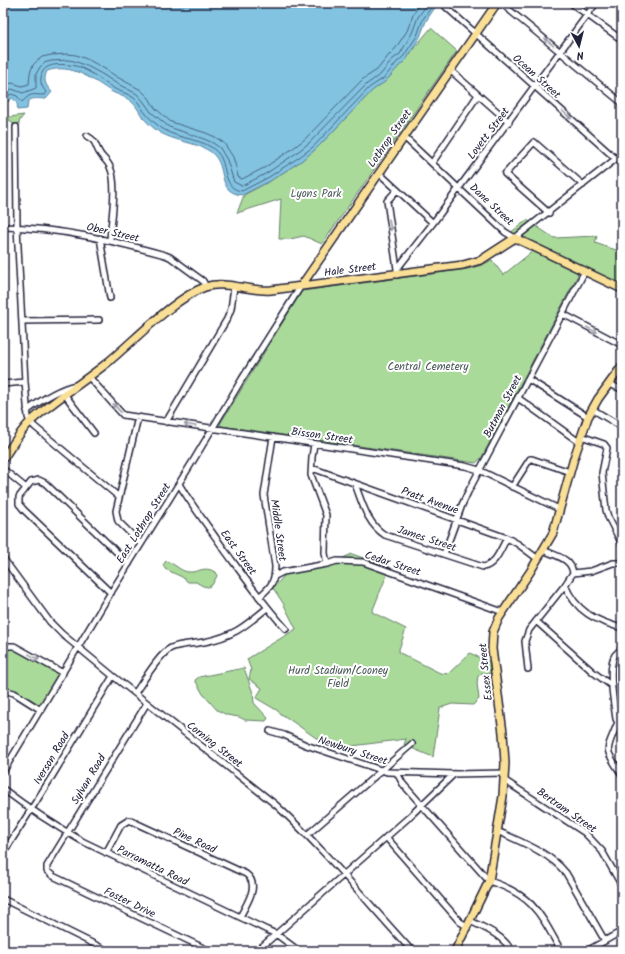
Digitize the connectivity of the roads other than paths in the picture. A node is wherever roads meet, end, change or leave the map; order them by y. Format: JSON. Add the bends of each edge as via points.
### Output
{"nodes":[{"id":1,"x":497,"y":3,"type":"edge"},
{"id":2,"x":501,"y":3,"type":"edge"},
{"id":3,"x":571,"y":3,"type":"edge"},
{"id":4,"x":596,"y":3,"type":"edge"},
{"id":5,"x":446,"y":8,"type":"dead end"},
{"id":6,"x":587,"y":15,"type":"junction"},
{"id":7,"x":475,"y":34,"type":"junction"},
{"id":8,"x":622,"y":40,"type":"edge"},
{"id":9,"x":561,"y":52,"type":"junction"},
{"id":10,"x":450,"y":70,"type":"junction"},
{"id":11,"x":535,"y":87,"type":"junction"},
{"id":12,"x":478,"y":95,"type":"junction"},
{"id":13,"x":622,"y":103,"type":"edge"},
{"id":14,"x":509,"y":122,"type":"junction"},
{"id":15,"x":16,"y":127,"type":"dead end"},
{"id":16,"x":87,"y":136,"type":"dead end"},
{"id":17,"x":404,"y":137,"type":"junction"},
{"id":18,"x":622,"y":154,"type":"edge"},
{"id":19,"x":616,"y":159,"type":"junction"},
{"id":20,"x":432,"y":163,"type":"junction"},
{"id":21,"x":379,"y":173,"type":"junction"},
{"id":22,"x":583,"y":185,"type":"junction"},
{"id":23,"x":459,"y":188,"type":"junction"},
{"id":24,"x":397,"y":190,"type":"junction"},
{"id":25,"x":549,"y":213,"type":"junction"},
{"id":26,"x":433,"y":223,"type":"junction"},
{"id":27,"x":3,"y":227,"type":"edge"},
{"id":28,"x":17,"y":227,"type":"junction"},
{"id":29,"x":100,"y":238,"type":"junction"},
{"id":30,"x":515,"y":238,"type":"junction"},
{"id":31,"x":110,"y":240,"type":"junction"},
{"id":32,"x":585,"y":271,"type":"junction"},
{"id":33,"x":397,"y":272,"type":"junction"},
{"id":34,"x":301,"y":286,"type":"junction"},
{"id":35,"x":206,"y":287,"type":"junction"},
{"id":36,"x":234,"y":287,"type":"junction"},
{"id":37,"x":622,"y":289,"type":"edge"},
{"id":38,"x":110,"y":298,"type":"dead end"},
{"id":39,"x":563,"y":314,"type":"junction"},
{"id":40,"x":99,"y":320,"type":"dead end"},
{"id":41,"x":22,"y":321,"type":"junction"},
{"id":42,"x":622,"y":345,"type":"edge"},
{"id":43,"x":622,"y":366,"type":"edge"},
{"id":44,"x":89,"y":377,"type":"junction"},
{"id":45,"x":528,"y":379,"type":"junction"},
{"id":46,"x":25,"y":382,"type":"junction"},
{"id":47,"x":3,"y":384,"type":"edge"},
{"id":48,"x":78,"y":384,"type":"junction"},
{"id":49,"x":608,"y":384,"type":"junction"},
{"id":50,"x":622,"y":389,"type":"edge"},
{"id":51,"x":65,"y":395,"type":"junction"},
{"id":52,"x":518,"y":398,"type":"junction"},
{"id":53,"x":592,"y":409,"type":"junction"},
{"id":54,"x":27,"y":411,"type":"junction"},
{"id":55,"x":138,"y":417,"type":"junction"},
{"id":56,"x":588,"y":417,"type":"junction"},
{"id":57,"x":30,"y":422,"type":"junction"},
{"id":58,"x":166,"y":422,"type":"junction"},
{"id":59,"x":622,"y":427,"type":"edge"},
{"id":60,"x":213,"y":429,"type":"junction"},
{"id":61,"x":94,"y":434,"type":"dead end"},
{"id":62,"x":273,"y":438,"type":"junction"},
{"id":63,"x":580,"y":439,"type":"junction"},
{"id":64,"x":314,"y":444,"type":"junction"},
{"id":65,"x":3,"y":458,"type":"edge"},
{"id":66,"x":3,"y":468,"type":"edge"},
{"id":67,"x":312,"y":468,"type":"junction"},
{"id":68,"x":479,"y":470,"type":"junction"},
{"id":69,"x":570,"y":472,"type":"junction"},
{"id":70,"x":179,"y":484,"type":"junction"},
{"id":71,"x":355,"y":484,"type":"junction"},
{"id":72,"x":512,"y":487,"type":"junction"},
{"id":73,"x":25,"y":488,"type":"junction"},
{"id":74,"x":119,"y":498,"type":"junction"},
{"id":75,"x":560,"y":509,"type":"junction"},
{"id":76,"x":456,"y":520,"type":"junction"},
{"id":77,"x":622,"y":524,"type":"edge"},
{"id":78,"x":507,"y":538,"type":"junction"},
{"id":79,"x":619,"y":538,"type":"junction"},
{"id":80,"x":141,"y":544,"type":"junction"},
{"id":81,"x":622,"y":544,"type":"edge"},
{"id":82,"x":543,"y":550,"type":"junction"},
{"id":83,"x":444,"y":554,"type":"junction"},
{"id":84,"x":3,"y":558,"type":"edge"},
{"id":85,"x":538,"y":559,"type":"junction"},
{"id":86,"x":622,"y":563,"type":"edge"},
{"id":87,"x":129,"y":564,"type":"junction"},
{"id":88,"x":327,"y":564,"type":"junction"},
{"id":89,"x":573,"y":573,"type":"junction"},
{"id":90,"x":275,"y":576,"type":"junction"},
{"id":91,"x":565,"y":585,"type":"junction"},
{"id":92,"x":112,"y":593,"type":"junction"},
{"id":93,"x":259,"y":597,"type":"junction"},
{"id":94,"x":267,"y":608,"type":"junction"},
{"id":95,"x":503,"y":612,"type":"junction"},
{"id":96,"x":536,"y":621,"type":"junction"},
{"id":97,"x":622,"y":628,"type":"edge"},
{"id":98,"x":286,"y":629,"type":"dead end"},
{"id":99,"x":3,"y":646,"type":"edge"},
{"id":100,"x":78,"y":648,"type":"junction"},
{"id":101,"x":622,"y":648,"type":"edge"},
{"id":102,"x":528,"y":669,"type":"dead end"},
{"id":103,"x":63,"y":673,"type":"junction"},
{"id":104,"x":113,"y":676,"type":"junction"},
{"id":105,"x":612,"y":686,"type":"junction"},
{"id":106,"x":3,"y":690,"type":"edge"},
{"id":107,"x":135,"y":693,"type":"junction"},
{"id":108,"x":147,"y":703,"type":"junction"},
{"id":109,"x":41,"y":710,"type":"junction"},
{"id":110,"x":620,"y":724,"type":"edge"},
{"id":111,"x":270,"y":731,"type":"dead end"},
{"id":112,"x":412,"y":744,"type":"dead end"},
{"id":113,"x":381,"y":771,"type":"junction"},
{"id":114,"x":3,"y":772,"type":"edge"},
{"id":115,"x":397,"y":773,"type":"junction"},
{"id":116,"x":454,"y":774,"type":"junction"},
{"id":117,"x":622,"y":775,"type":"edge"},
{"id":118,"x":504,"y":776,"type":"junction"},
{"id":119,"x":3,"y":789,"type":"edge"},
{"id":120,"x":421,"y":806,"type":"junction"},
{"id":121,"x":31,"y":809,"type":"junction"},
{"id":122,"x":497,"y":832,"type":"junction"},
{"id":123,"x":68,"y":833,"type":"junction"},
{"id":124,"x":307,"y":835,"type":"junction"},
{"id":125,"x":386,"y":837,"type":"junction"},
{"id":126,"x":6,"y":849,"type":"dead end"},
{"id":127,"x":106,"y":853,"type":"junction"},
{"id":128,"x":47,"y":866,"type":"joint"},
{"id":129,"x":344,"y":875,"type":"junction"},
{"id":130,"x":489,"y":881,"type":"junction"},
{"id":131,"x":622,"y":886,"type":"edge"},
{"id":132,"x":3,"y":899,"type":"edge"},
{"id":133,"x":240,"y":917,"type":"junction"},
{"id":134,"x":468,"y":924,"type":"junction"},
{"id":135,"x":622,"y":931,"type":"edge"},
{"id":136,"x":276,"y":934,"type":"junction"},
{"id":137,"x":605,"y":941,"type":"junction"},
{"id":138,"x":108,"y":951,"type":"edge"},
{"id":139,"x":210,"y":951,"type":"edge"},
{"id":140,"x":257,"y":951,"type":"edge"},
{"id":141,"x":299,"y":951,"type":"edge"},
{"id":142,"x":412,"y":951,"type":"edge"},
{"id":143,"x":455,"y":951,"type":"edge"},
{"id":144,"x":512,"y":951,"type":"edge"},
{"id":145,"x":561,"y":951,"type":"edge"},
{"id":146,"x":587,"y":951,"type":"edge"}],
"edges":[{"from":1,"to":7,"type":"main road","name":"Lothrop Street"},
{"from":9,"to":2,"type":"street","one_way":true},
{"from":3,"to":6,"type":"street"},
{"from":4,"to":6,"type":"street","name":"Lovett Street"},
{"from":5,"to":7,"type":"street","name":"Ocean Street"},
{"from":6,"to":8,"type":"street"},
{"from":6,"to":9,"type":"street","name":"Lovett Street"},
{"from":7,"to":10,"type":"main road","name":"Lothrop Street"},
{"from":7,"to":11,"type":"street","name":"Ocean Street"},
{"from":9,"to":11,"type":"street","name":"Lovett Street"},
{"from":9,"to":13,"type":"street"},
{"from":10,"to":12,"type":"street"},
{"from":10,"to":17,"type":"main road","name":"Lothrop Street"},
{"from":11,"to":14,"type":"street","name":"Lovett Street"},
{"from":11,"to":19,"type":"street","name":"Ocean Street","one_way":true},
{"from":12,"to":14,"type":"street"},
{"from":12,"to":20,"type":"street"},
{"from":14,"to":23,"type":"street","name":"Lovett Street"},
{"from":15,"to":28,"type":"street"},
{"from":16,"to":31,"type":"street","via":[[94,140],[99,152],[111,167],[114,194]]},
{"from":17,"to":20,"type":"street","name":"Dane Street"},
{"from":17,"to":21,"type":"main road","name":"Lothrop Street"},
{"from":18,"to":19,"type":"street","name":"Hale Street"},
{"from":19,"to":22,"type":"street","name":"Hale Street"},
{"from":20,"to":23,"type":"street","name":"Dane Street"},
{"from":21,"to":24,"type":"street"},
{"from":21,"to":34,"type":"main road","name":"Lothrop Street"},
{"from":22,"to":25,"type":"street","name":"Hale Street"},
{"from":22,"to":25,"type":"street","via":[[534,142],[505,174]]},
{"from":23,"to":26,"type":"street","name":"Lovett Street"},
{"from":23,"to":30,"type":"street","name":"Dane Street","via":[[505,232]]},
{"from":24,"to":26,"type":"street"},
{"from":24,"to":33,"type":"street","one_way":true,"via":[[387,201]]},
{"from":25,"to":30,"type":"street","name":"Hale Street"},
{"from":26,"to":33,"type":"street","name":"Lovett Street"},
{"from":27,"to":28,"type":"street","name":"Ober Street"},
{"from":28,"to":29,"type":"street","name":"Ober Street"},
{"from":28,"to":41,"type":"street"},
{"from":29,"to":31,"type":"street","name":"Ober Street"},
{"from":29,"to":38,"type":"street"},
{"from":30,"to":32,"type":"main road","name":"Dane Street"},
{"from":30,"to":33,"type":"main road","name":"Hale Street","via":[[475,263]]},
{"from":31,"to":35,"type":"street","name":"Ober Street","via":[[169,257],[203,280]]},
{"from":32,"to":37,"type":"main road","name":"Dane Street"},
{"from":32,"to":39,"type":"street","name":"Butman Street"},
{"from":33,"to":34,"type":"main road","name":"Hale Street"},
{"from":34,"to":36,"type":"main road","name":"Hale Street","via":[[263,291]]},
{"from":34,"to":60,"type":"street","name":"East Lothrop Street"},
{"from":35,"to":36,"type":"main road","name":"Hale Street"},
{"from":35,"to":44,"type":"main road","name":"Hale Street","via":[[173,307]]},
{"from":36,"to":58,"type":"street","via":[[227,319]]},
{"from":39,"to":42,"type":"street","one_way":true},
{"from":39,"to":45,"type":"street","name":"Butman Street"},
{"from":40,"to":41,"type":"street"},
{"from":41,"to":46,"type":"street"},
{"from":43,"to":49,"type":"main road","name":"Essex Street"},
{"from":44,"to":48,"type":"main road","name":"Hale Street"},
{"from":55,"to":44,"type":"street","name":"Bisson Street","one_way":true,"via":[[123,414]]},
{"from":45,"to":52,"type":"street","name":"Butman Street"},
{"from":45,"to":56,"type":"street"},
{"from":46,"to":47,"type":"street"},
{"from":46,"to":54,"type":"street"},
{"from":48,"to":51,"type":"main road","name":"Hale Street"},
{"from":48,"to":54,"type":"street","name":"Hale Street","via":[[68,387]]},
{"from":49,"to":50,"type":"street"},
{"from":49,"to":53,"type":"main road","name":"Essex Street"},
{"from":51,"to":57,"type":"main road","name":"Hale Street"},
{"from":51,"to":61,"type":"street"},
{"from":52,"to":63,"type":"street"},
{"from":52,"to":68,"type":"street","name":"Butman Street"},
{"from":53,"to":56,"type":"main road","name":"Essex Street"},
{"from":53,"to":59,"type":"street"},
{"from":54,"to":57,"type":"street"},
{"from":55,"to":58,"type":"street","name":"Bisson Street"},
{"from":55,"to":74,"type":"street"},
{"from":56,"to":63,"type":"main road","name":"Essex Street"},
{"from":57,"to":65,"type":"main road","name":"Hale Street"},
{"from":57,"to":74,"type":"street"},
{"from":60,"to":58,"type":"street","name":"Bisson Street","one_way":true},
{"from":60,"to":62,"type":"street","name":"Bisson Street"},
{"from":60,"to":70,"type":"street","name":"East Lothrop Street"},
{"from":62,"to":64,"type":"street","name":"Bisson Street"},
{"from":62,"to":90,"type":"street","name":"Middle Street","via":[[264,495]]},
{"from":63,"to":69,"type":"main road","name":"Essex Street"},
{"from":63,"to":79,"type":"street","via":[[604,444],[607,448],[602,474],[606,510]]},
{"from":64,"to":67,"type":"street"},
{"from":64,"to":68,"type":"street","name":"Bisson Street"},
{"from":66,"to":73,"type":"street"},
{"from":67,"to":71,"type":"street","name":"Pratt Avenue"},
{"from":67,"to":88,"type":"street","via":[[313,482],[326,515]]},
{"from":68,"to":72,"type":"street","name":"Bisson Street"},
{"from":68,"to":76,"type":"street","name":"Butman Street"},
{"from":69,"to":72,"type":"street","via":[[530,459]]},
{"from":69,"to":75,"type":"main road","name":"Essex Street"},
{"from":70,"to":80,"type":"street","name":"East Lothrop Street"},
{"from":70,"to":93,"type":"street","name":"East Street","via":[[190,503]]},
{"from":71,"to":76,"type":"street","name":"Pratt Avenue"},
{"from":71,"to":83,"type":"street","name":"James Street","via":[[371,522],[379,531]]},
{"from":72,"to":75,"type":"street","name":"Bisson Street"},
{"from":73,"to":87,"type":"street","via":[[34,480],[45,483]]},
{"from":73,"to":92,"type":"street","via":[[18,500],[24,510]]},
{"from":74,"to":80,"type":"street","via":[[116,511],[118,521]]},
{"from":75,"to":82,"type":"main road","name":"Essex Street","via":[[553,532]]},
{"from":76,"to":78,"type":"street","name":"Pratt Avenue"},
{"from":76,"to":83,"type":"street","name":"Butman Street"},
{"from":77,"to":79,"type":"street"},
{"from":78,"to":83,"type":"street","name":"James Street","via":[[488,566],[476,565]]},
{"from":78,"to":85,"type":"street","name":"Pratt Avenue"},
{"from":79,"to":81,"type":"street"},
{"from":80,"to":87,"type":"street","name":"East Lothrop Street"},
{"from":82,"to":85,"type":"main road","name":"Essex Street"},
{"from":82,"to":89,"type":"street","via":[[570,563]]},
{"from":84,"to":100,"type":"street","name":"Corning Street","via":[[50,622]]},
{"from":85,"to":95,"type":"main road","name":"Essex Street"},
{"from":86,"to":89,"type":"street"},
{"from":87,"to":92,"type":"street","name":"East Lothrop Street"},
{"from":88,"to":90,"type":"street","name":"Cedar Street","via":[[283,572]]},
{"from":88,"to":95,"type":"street","name":"Cedar Street","via":[[342,560],[363,562]]},
{"from":89,"to":91,"type":"street"},
{"from":90,"to":93,"type":"street","name":"Middle Street","via":[[272,584]]},
{"from":91,"to":96,"type":"street"},
{"from":91,"to":97,"type":"street","via":[[570,597],[588,615]]},
{"from":92,"to":100,"type":"street","name":"East Lothrop Street"},
{"from":93,"to":94,"type":"street","name":"East Street"},
{"from":94,"to":98,"type":"street","name":"East Street"},
{"from":94,"to":107,"type":"street","via":[[231,634],[170,648]]},
{"from":95,"to":118,"type":"main road","name":"Essex Street","via":[[495,624],[492,649],[503,733]]},
{"from":96,"to":102,"type":"street","via":[[526,637]]},
{"from":96,"to":105,"type":"street"},
{"from":99,"to":103,"type":"street","one_way":true,"via":[[14,646]]},
{"from":100,"to":103,"type":"street","name":"East Lothrop Street"},
{"from":100,"to":104,"type":"street","name":"Corning Street"},
{"from":101,"to":105,"type":"street","via":[[613,661]]},
{"from":103,"to":109,"type":"street","name":"East Lothrop Street"},
{"from":104,"to":107,"type":"street","name":"Corning Street"},
{"from":104,"to":121,"type":"street","name":"Iverson Road"},
{"from":105,"to":110,"type":"street","via":[[616,719]]},
{"from":106,"to":109,"type":"street"},
{"from":107,"to":108,"type":"street","name":"Corning Street"},
{"from":108,"to":123,"type":"street","name":"Sylvan Road"},
{"from":108,"to":124,"type":"street","name":"Corning Street","via":[[276,805]]},
{"from":109,"to":114,"type":"street","name":"East Lothrop Street"},
{"from":110,"to":117,"type":"street","via":[[608,744],[608,750],[609,756]]},
{"from":111,"to":113,"type":"street","name":"Newbury Street"},
{"from":112,"to":113,"type":"street"},
{"from":113,"to":115,"type":"street","name":"Newbury Street"},
{"from":113,"to":124,"type":"street"},
{"from":115,"to":116,"type":"street","name":"Newbury Street"},
{"from":115,"to":120,"type":"street"},
{"from":116,"to":118,"type":"street","name":"Newbury Street"},
{"from":116,"to":120,"type":"street"},
{"from":118,"to":122,"type":"main road","name":"Essex Street"},
{"from":118,"to":131,"type":"street","name":"Bertram Street","via":[[585,833],[602,851]]},
{"from":119,"to":121,"type":"street","name":"Parramatta Road"},
{"from":120,"to":125,"type":"street"},
{"from":120,"to":130,"type":"street"},
{"from":121,"to":123,"type":"street","name":"Parramatta Road"},
{"from":121,"to":126,"type":"street","name":"Iverson Road"},
{"from":122,"to":130,"type":"main road","name":"Essex Street"},
{"from":122,"to":137,"type":"street","via":[[547,855],[559,864]]},
{"from":123,"to":127,"type":"street","name":"Parramatta Road"},
{"from":123,"to":128,"type":"street","name":"Sylvan Road"},
{"from":124,"to":129,"type":"street","name":"Corning Street"},
{"from":125,"to":129,"type":"street"},
{"from":125,"to":134,"type":"street","via":[[460,922]]},
{"from":127,"to":133,"type":"street","name":"Parramatta Road"},
{"from":127,"to":133,"type":"street","name":"Pine Road","via":[[121,824],[129,820],[246,874],[251,878],[253,885]]},
{"from":128,"to":139,"type":"street","name":"Foster Drive","via":[[47,870],[53,876]]},
{"from":129,"to":136,"type":"street"},
{"from":129,"to":142,"type":"street","name":"Corning Street"},
{"from":130,"to":134,"type":"main road","name":"Essex Street"},
{"from":130,"to":145,"type":"street","via":[[522,895],[535,907]]},
{"from":132,"to":138,"type":"street"},
{"from":133,"to":136,"type":"street","name":"Parramatta Road"},
{"from":134,"to":143,"type":"main road","name":"Essex Street"},
{"from":134,"to":144,"type":"street","via":[[496,934]]},
{"from":135,"to":137,"type":"street"},
{"from":136,"to":140,"type":"street"},
{"from":136,"to":141,"type":"street","name":"Parramatta Road"},
{"from":137,"to":146,"type":"street"}]}
